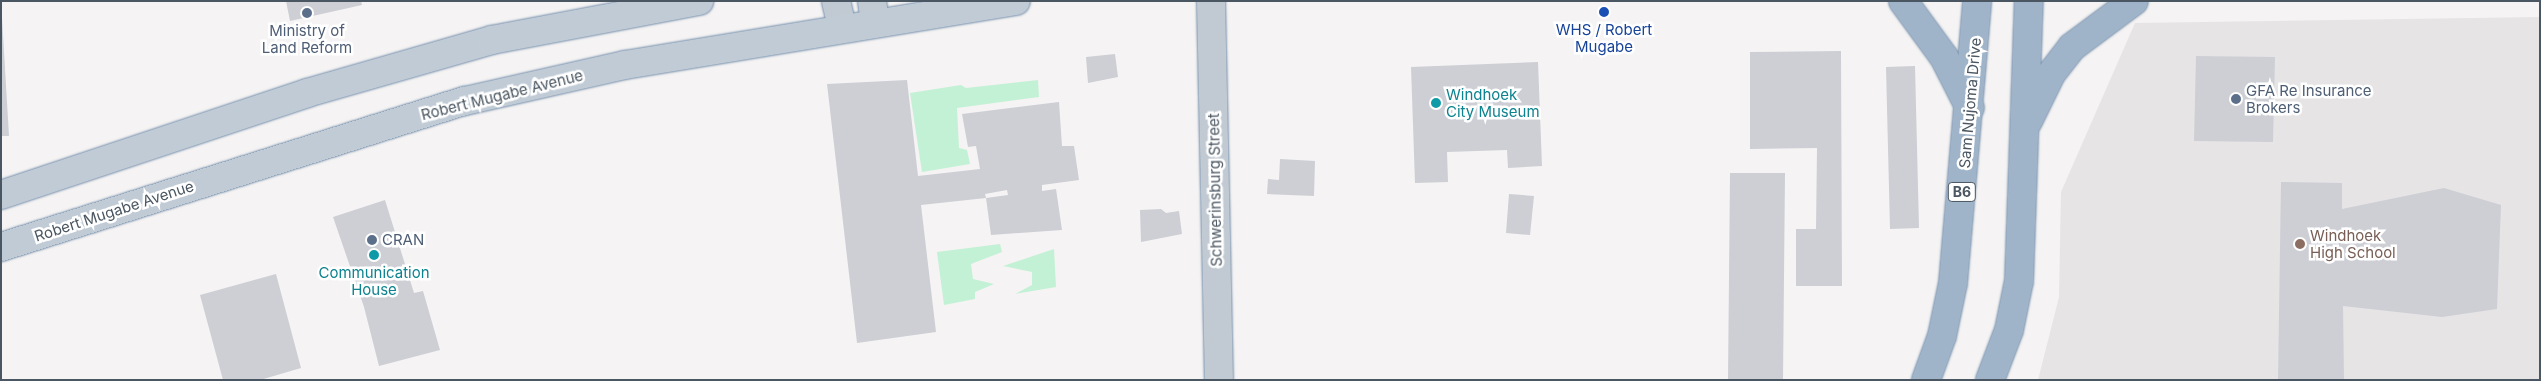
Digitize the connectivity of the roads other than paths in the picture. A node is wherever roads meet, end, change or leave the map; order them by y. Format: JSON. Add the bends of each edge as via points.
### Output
{"nodes":[{"id":1,"x":698,"y":1,"type":"edge"},
{"id":2,"x":836,"y":1,"type":"edge"},
{"id":3,"x":1016,"y":1,"type":"edge"},
{"id":4,"x":1211,"y":1,"type":"edge"},
{"id":5,"x":1904,"y":1,"type":"edge"},
{"id":6,"x":1977,"y":1,"type":"edge"},
{"id":7,"x":2029,"y":1,"type":"edge"},
{"id":8,"x":2134,"y":1,"type":"edge"},
{"id":9,"x":874,"y":12,"type":"edge"},
{"id":10,"x":842,"y":28,"type":"junction"},
{"id":11,"x":1970,"y":109,"type":"junction"},
{"id":12,"x":2026,"y":126,"type":"junction"},
{"id":13,"x":1,"y":195,"type":"edge"},
{"id":14,"x":1,"y":247,"type":"edge"},
{"id":15,"x":1220,"y":380,"type":"edge"},
{"id":16,"x":1926,"y":380,"type":"edge"},
{"id":17,"x":1990,"y":380,"type":"edge"}],
"edges":[{"from":1,"to":13,"type":"main road","via":[[492,40],[307,93]]},
{"from":2,"to":10,"type":"street"},
{"from":3,"to":9,"type":"main road","name":"Robert Mugabe Avenue"},
{"from":4,"to":15,"type":"street","name":"Schwerinsburg Street"},
{"from":5,"to":11,"type":"highway","via":[[1944,57]]},
{"from":6,"to":11,"type":"highway","name":"Sam Nujoma Drive","number":"B6"},
{"from":7,"to":12,"type":"highway"},
{"from":8,"to":12,"type":"highway","via":[[2072,47],[2051,74]]},
{"from":9,"to":10,"type":"main road","name":"Robert Mugabe Avenue"},
{"from":10,"to":14,"type":"main road","name":"Robert Mugabe Avenue","via":[[625,65],[465,101]]},
{"from":11,"to":16,"type":"highway","name":"Sam Nujoma Drive","number":"B6","via":[[1953,283],[1942,336]]},
{"from":12,"to":17,"type":"highway","via":[[2019,281],[2009,330]]}]}
